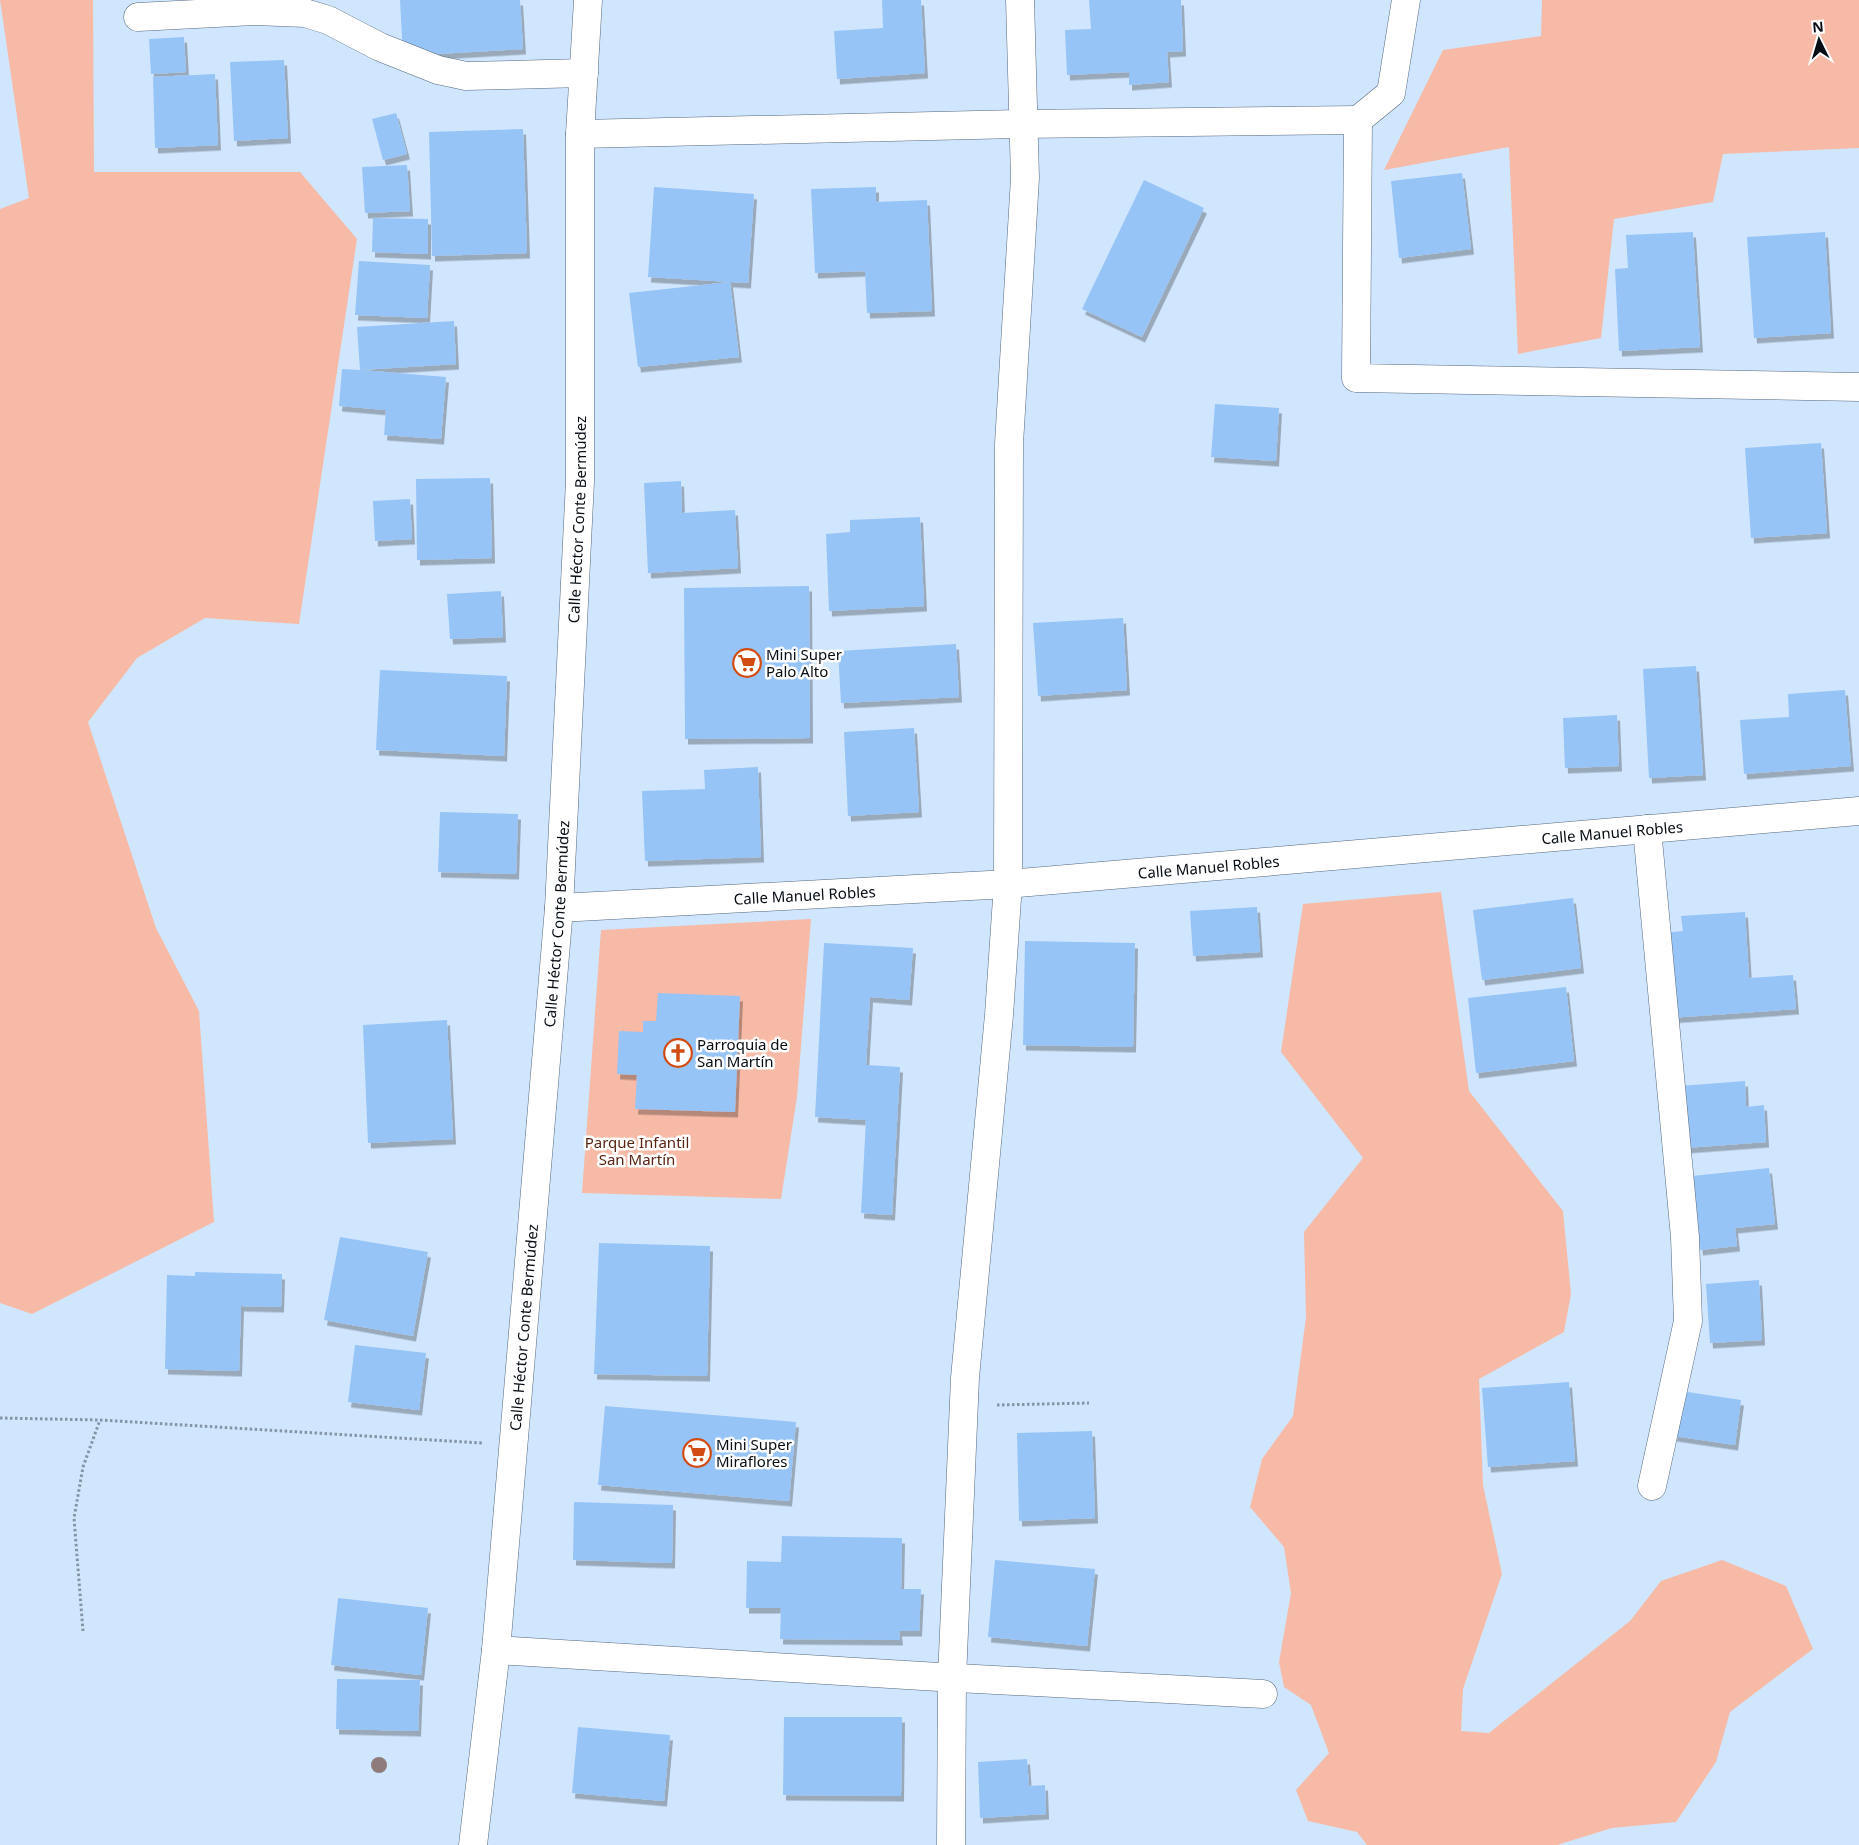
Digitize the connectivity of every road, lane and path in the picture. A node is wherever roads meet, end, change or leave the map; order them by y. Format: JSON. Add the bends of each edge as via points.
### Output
{"nodes":[{"id":1,"x":588,"y":0,"type":"edge"},
{"id":2,"x":1020,"y":0,"type":"edge"},
{"id":3,"x":1406,"y":0,"type":"edge"},
{"id":4,"x":138,"y":17,"type":"dead end"},
{"id":5,"x":584,"y":73,"type":"junction"},
{"id":6,"x":1358,"y":120,"type":"junction"},
{"id":7,"x":1022,"y":124,"type":"junction"},
{"id":8,"x":580,"y":134,"type":"junction"},
{"id":9,"x":1859,"y":387,"type":"edge"},
{"id":10,"x":1859,"y":811,"type":"edge"},
{"id":11,"x":1647,"y":830,"type":"junction"},
{"id":12,"x":1008,"y":884,"type":"junction"},
{"id":13,"x":559,"y":908,"type":"junction"},
{"id":14,"x":1089,"y":1403,"type":"dead end"},
{"id":15,"x":964,"y":1406,"type":"junction"},
{"id":16,"x":0,"y":1418,"type":"edge"},
{"id":17,"x":100,"y":1420,"type":"junction"},
{"id":18,"x":513,"y":1445,"type":"junction"},
{"id":19,"x":1652,"y":1486,"type":"dead end"},
{"id":20,"x":83,"y":1631,"type":"dead end"},
{"id":21,"x":496,"y":1650,"type":"junction"},
{"id":22,"x":952,"y":1678,"type":"junction"},
{"id":23,"x":1263,"y":1694,"type":"dead end"},
{"id":24,"x":473,"y":1845,"type":"edge"},
{"id":25,"x":951,"y":1845,"type":"edge"}],
"edges":[{"from":1,"to":5,"type":"street","name":"Calle Héctor Conte Bermúdez"},
{"from":2,"to":7,"type":"street"},
{"from":3,"to":6,"type":"street","via":[[1391,93]]},
{"from":4,"to":5,"type":"street","via":[[254,11],[305,13],[328,20],[409,60],[438,70],[466,76]]},
{"from":5,"to":8,"type":"street","name":"Calle Héctor Conte Bermúdez"},
{"from":6,"to":7,"type":"street"},
{"from":6,"to":9,"type":"street","via":[[1356,378]]},
{"from":7,"to":8,"type":"street"},
{"from":7,"to":12,"type":"street","via":[[1025,178],[1009,463]]},
{"from":8,"to":13,"type":"street","name":"Calle Héctor Conte Bermúdez","via":[[580,481]]},
{"from":10,"to":11,"type":"street","name":"Calle Manuel Robles"},
{"from":11,"to":12,"type":"street","name":"Calle Manuel Robles"},
{"from":11,"to":19,"type":"street","via":[[1684,1228],[1688,1321]]},
{"from":12,"to":13,"type":"street","name":"Calle Manuel Robles"},
{"from":12,"to":15,"type":"street"},
{"from":13,"to":18,"type":"street","name":"Calle Héctor Conte Bermúdez"},
{"from":14,"to":15,"type":"path"},
{"from":15,"to":22,"type":"street"},
{"from":16,"to":17,"type":"path"},
{"from":17,"to":18,"type":"path"},
{"from":17,"to":20,"type":"path","via":[[83,1467],[74,1518]]},
{"from":18,"to":21,"type":"street","name":"Calle Héctor Conte Bermúdez"},
{"from":21,"to":22,"type":"street"},
{"from":21,"to":24,"type":"street","name":"Calle Héctor Conte Bermúdez"},
{"from":22,"to":23,"type":"street"},
{"from":22,"to":25,"type":"street"}]}
